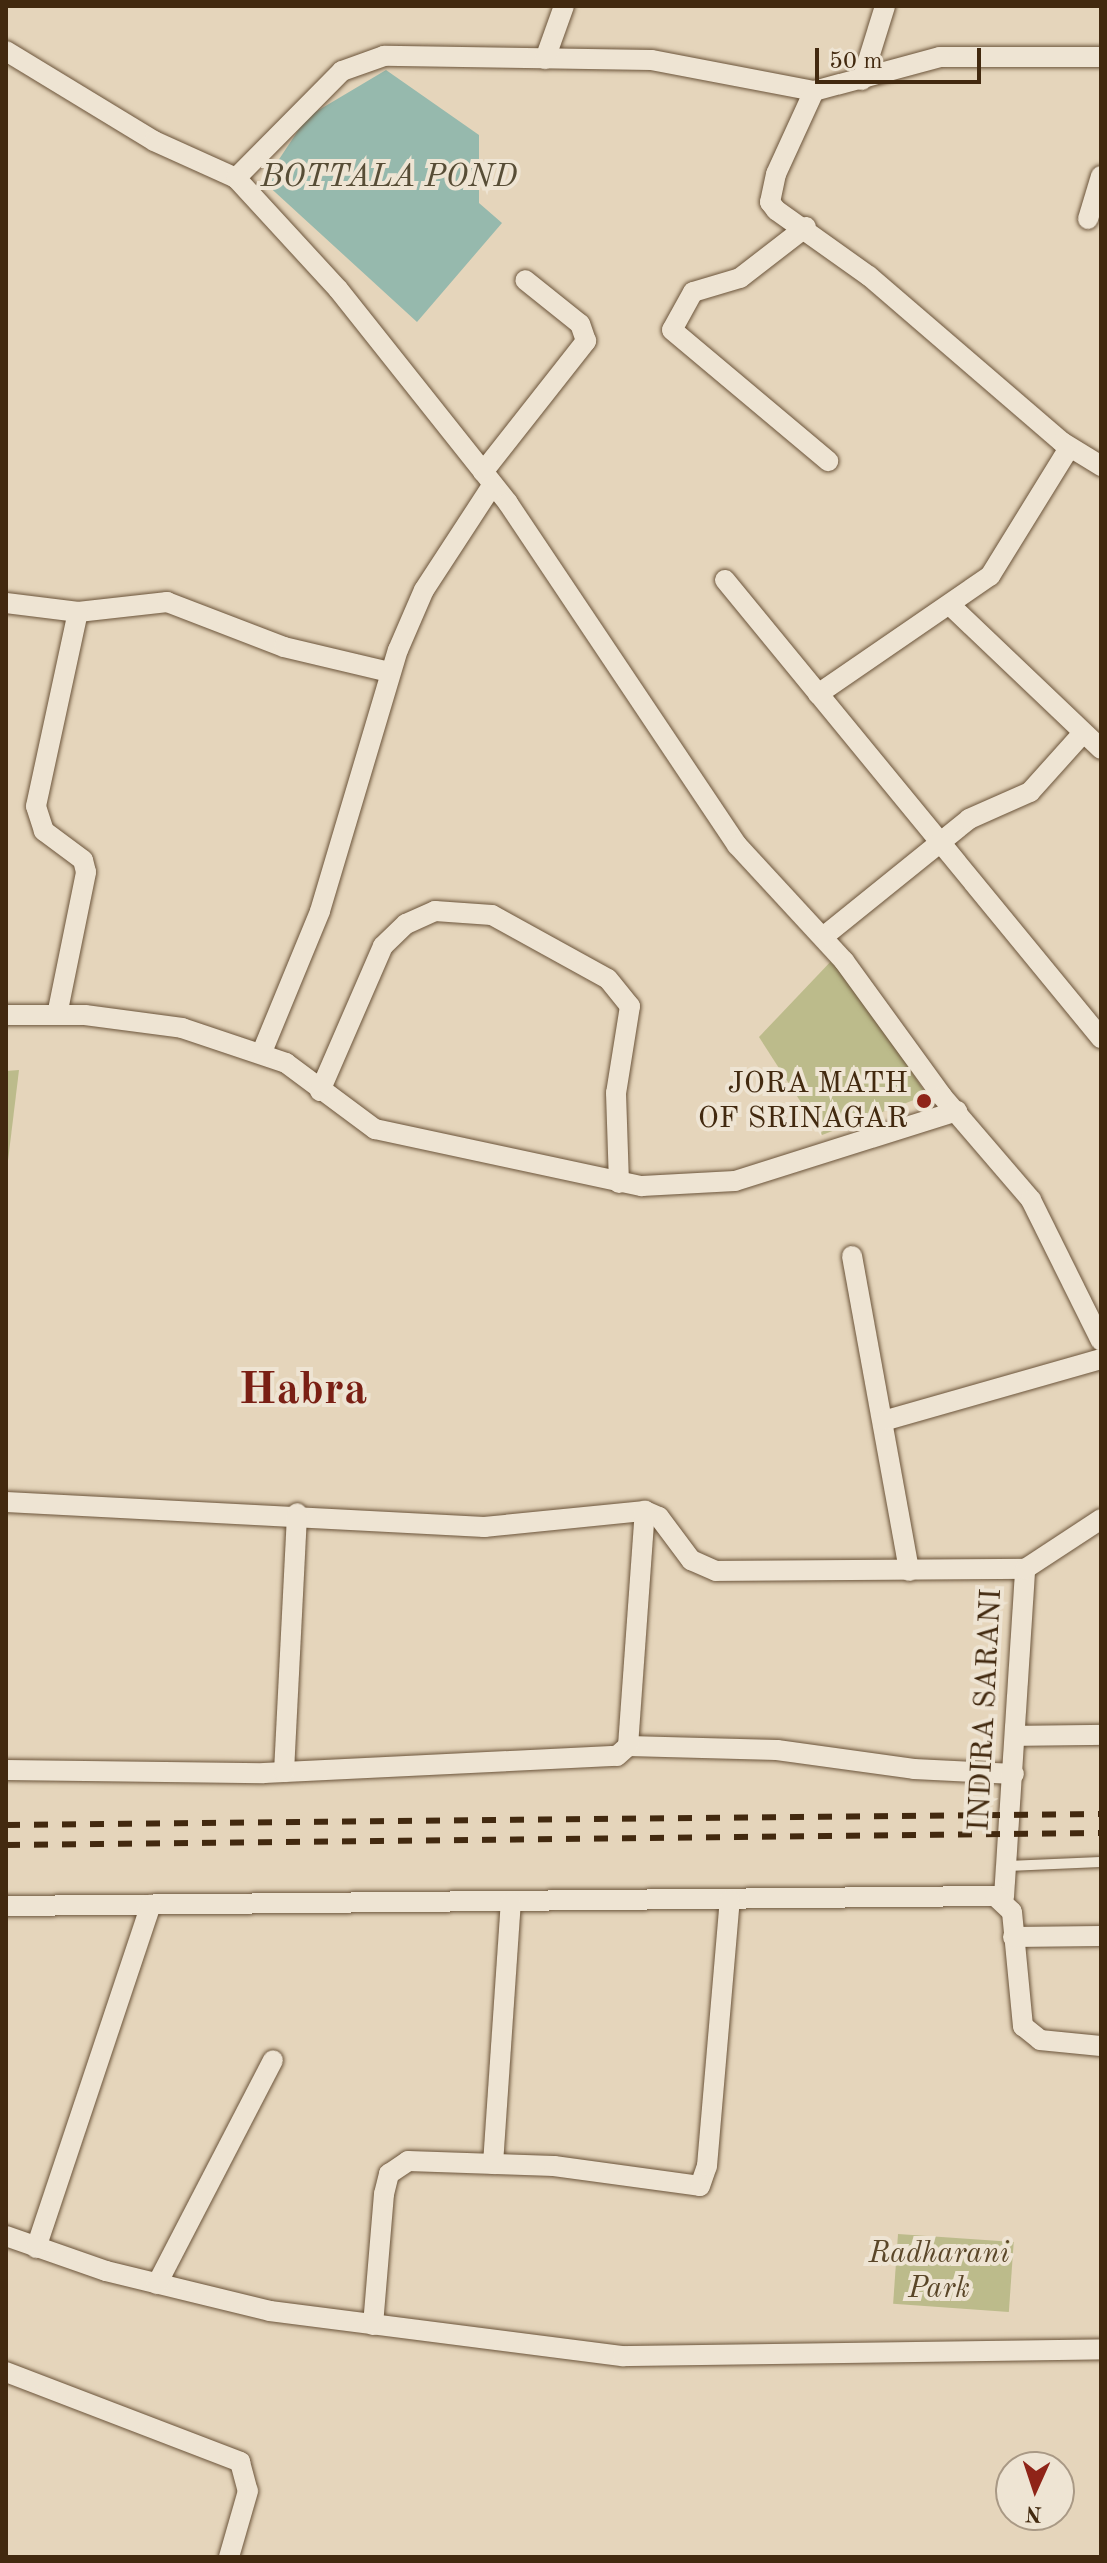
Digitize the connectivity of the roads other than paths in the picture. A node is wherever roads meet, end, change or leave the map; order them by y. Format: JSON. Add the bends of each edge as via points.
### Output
{"nodes":[{"id":1,"x":564,"y":6,"type":"edge"},
{"id":2,"x":885,"y":6,"type":"edge"},
{"id":3,"x":6,"y":51,"type":"edge"},
{"id":4,"x":1101,"y":57,"type":"edge"},
{"id":5,"x":545,"y":59,"type":"junction"},
{"id":6,"x":862,"y":80,"type":"junction"},
{"id":7,"x":814,"y":91,"type":"junction"},
{"id":8,"x":1101,"y":176,"type":"edge"},
{"id":9,"x":236,"y":178,"type":"junction"},
{"id":10,"x":1088,"y":219,"type":"dead end"},
{"id":11,"x":806,"y":227,"type":"junction"},
{"id":12,"x":525,"y":280,"type":"dead end"},
{"id":13,"x":1069,"y":448,"type":"junction"},
{"id":14,"x":828,"y":461,"type":"dead end"},
{"id":15,"x":1101,"y":466,"type":"edge"},
{"id":16,"x":488,"y":478,"type":"junction"},
{"id":17,"x":725,"y":580,"type":"dead end"},
{"id":18,"x":6,"y":603,"type":"edge"},
{"id":19,"x":952,"y":607,"type":"junction"},
{"id":20,"x":78,"y":612,"type":"junction"},
{"id":21,"x":389,"y":672,"type":"junction"},
{"id":22,"x":818,"y":694,"type":"junction"},
{"id":23,"x":1083,"y":733,"type":"junction"},
{"id":24,"x":1101,"y":749,"type":"edge"},
{"id":25,"x":944,"y":841,"type":"junction"},
{"id":26,"x":823,"y":937,"type":"junction"},
{"id":27,"x":6,"y":1015,"type":"edge"},
{"id":28,"x":57,"y":1015,"type":"junction"},
{"id":29,"x":1101,"y":1038,"type":"edge"},
{"id":30,"x":262,"y":1052,"type":"junction"},
{"id":31,"x":320,"y":1091,"type":"junction"},
{"id":32,"x":957,"y":1111,"type":"junction"},
{"id":33,"x":619,"y":1183,"type":"junction"},
{"id":34,"x":852,"y":1256,"type":"dead end"},
{"id":35,"x":1101,"y":1341,"type":"edge"},
{"id":36,"x":1101,"y":1359,"type":"edge"},
{"id":37,"x":887,"y":1420,"type":"junction"},
{"id":38,"x":6,"y":1502,"type":"edge"},
{"id":39,"x":645,"y":1511,"type":"junction"},
{"id":40,"x":297,"y":1513,"type":"junction"},
{"id":41,"x":1101,"y":1521,"type":"edge"},
{"id":42,"x":1025,"y":1569,"type":"junction"},
{"id":43,"x":909,"y":1571,"type":"junction"},
{"id":44,"x":1101,"y":1735,"type":"edge"},
{"id":45,"x":1015,"y":1736,"type":"junction"},
{"id":46,"x":628,"y":1746,"type":"junction"},
{"id":47,"x":6,"y":1770,"type":"edge"},
{"id":48,"x":284,"y":1772,"type":"junction"},
{"id":49,"x":1014,"y":1774,"type":"junction"},
{"id":50,"x":1101,"y":1862,"type":"edge"},
{"id":51,"x":1007,"y":1866,"type":"junction"},
{"id":52,"x":1004,"y":1897,"type":"junction"},
{"id":53,"x":730,"y":1900,"type":"junction"},
{"id":54,"x":511,"y":1903,"type":"junction"},
{"id":55,"x":151,"y":1905,"type":"junction"},
{"id":56,"x":6,"y":1906,"type":"edge"},
{"id":57,"x":1101,"y":1936,"type":"edge"},
{"id":58,"x":1013,"y":1937,"type":"junction"},
{"id":59,"x":1101,"y":2046,"type":"edge"},
{"id":60,"x":273,"y":2060,"type":"dead end"},
{"id":61,"x":493,"y":2164,"type":"junction"},
{"id":62,"x":6,"y":2236,"type":"edge"},
{"id":63,"x":36,"y":2248,"type":"junction"},
{"id":64,"x":157,"y":2284,"type":"junction"},
{"id":65,"x":373,"y":2325,"type":"junction"},
{"id":66,"x":1101,"y":2349,"type":"edge"},
{"id":67,"x":6,"y":2372,"type":"edge"},
{"id":68,"x":229,"y":2557,"type":"edge"}],
"edges":[{"from":1,"to":5,"type":"street"},
{"from":2,"to":6,"type":"street"},
{"from":3,"to":9,"type":"street","via":[[154,141]]},
{"from":4,"to":6,"type":"street","via":[[965,55]]},
{"from":5,"to":7,"type":"street","via":[[679,63]]},
{"from":5,"to":9,"type":"street","via":[[416,55],[362,62],[342,71]]},
{"from":6,"to":7,"type":"street"},
{"from":7,"to":11,"type":"street","via":[[770,192],[776,210]]},
{"from":8,"to":10,"type":"street"},
{"from":9,"to":16,"type":"street","via":[[338,289]]},
{"from":11,"to":13,"type":"street"},
{"from":11,"to":14,"type":"street","via":[[740,278],[693,292],[672,330]]},
{"from":12,"to":16,"type":"street","via":[[580,324],[586,341]]},
{"from":13,"to":15,"type":"street"},
{"from":13,"to":19,"type":"street","via":[[1003,560]]},
{"from":16,"to":21,"type":"street","via":[[424,590]]},
{"from":16,"to":26,"type":"street","via":[[737,845]]},
{"from":17,"to":22,"type":"street"},
{"from":18,"to":20,"type":"street"},
{"from":19,"to":22,"type":"street"},
{"from":19,"to":23,"type":"street"},
{"from":20,"to":21,"type":"street","via":[[167,602],[284,647]]},
{"from":20,"to":28,"type":"street","via":[[36,806],[44,831],[83,860],[86,872]]},
{"from":21,"to":30,"type":"street","via":[[320,911]]},
{"from":22,"to":25,"type":"street"},
{"from":23,"to":24,"type":"street"},
{"from":23,"to":25,"type":"street","via":[[1030,792],[990,806]]},
{"from":25,"to":26,"type":"street"},
{"from":25,"to":29,"type":"street"},
{"from":26,"to":32,"type":"street"},
{"from":27,"to":28,"type":"street"},
{"from":28,"to":30,"type":"street","via":[[182,1028]]},
{"from":30,"to":31,"type":"street"},
{"from":31,"to":33,"type":"street","via":[[353,1118],[403,1138]]},
{"from":31,"to":33,"type":"street","via":[[383,946],[406,924],[435,911],[492,915],[608,979],[630,1006],[615,1105]]},
{"from":32,"to":33,"type":"street","via":[[735,1181]]},
{"from":32,"to":35,"type":"street","via":[[1031,1200]]},
{"from":34,"to":37,"type":"street"},
{"from":36,"to":37,"type":"street"},
{"from":37,"to":43,"type":"street"},
{"from":38,"to":40,"type":"street","via":[[97,1512]]},
{"from":39,"to":40,"type":"street","via":[[484,1527]]},
{"from":39,"to":43,"type":"street","via":[[659,1517],[691,1560],[716,1571]]},
{"from":39,"to":46,"type":"street"},
{"from":40,"to":48,"type":"street"},
{"from":41,"to":42,"type":"street","name":"INDIRA SARANI"},
{"from":42,"to":43,"type":"street"},
{"from":42,"to":45,"type":"street","name":"INDIRA SARANI"},
{"from":44,"to":45,"type":"street"},
{"from":45,"to":49,"type":"street","name":"INDIRA SARANI"},
{"from":46,"to":48,"type":"street","via":[[604,1758]]},
{"from":46,"to":49,"type":"street","via":[[777,1750],[914,1769]]},
{"from":47,"to":48,"type":"street"},
{"from":49,"to":51,"type":"street","name":"INDIRA SARANI"},
{"from":50,"to":51,"type":"lane"},
{"from":51,"to":52,"type":"street","name":"INDIRA SARANI"},
{"from":52,"to":53,"type":"street"},
{"from":52,"to":58,"type":"street","name":"INDIRA SARANI"},
{"from":53,"to":54,"type":"street"},
{"from":53,"to":61,"type":"street","via":[[707,2166],[700,2186]]},
{"from":54,"to":55,"type":"street"},
{"from":54,"to":61,"type":"street"},
{"from":55,"to":56,"type":"street"},
{"from":55,"to":63,"type":"street"},
{"from":57,"to":58,"type":"street"},
{"from":58,"to":59,"type":"street","name":"INDIRA SARANI","via":[[1019,2010],[1029,2034]]},
{"from":60,"to":64,"type":"street"},
{"from":61,"to":65,"type":"street","via":[[408,2161],[389,2174]]},
{"from":62,"to":63,"type":"street"},
{"from":63,"to":64,"type":"street"},
{"from":64,"to":65,"type":"street"},
{"from":65,"to":66,"type":"street","via":[[623,2356]]},
{"from":67,"to":68,"type":"street","via":[[240,2462],[248,2491]]}]}
